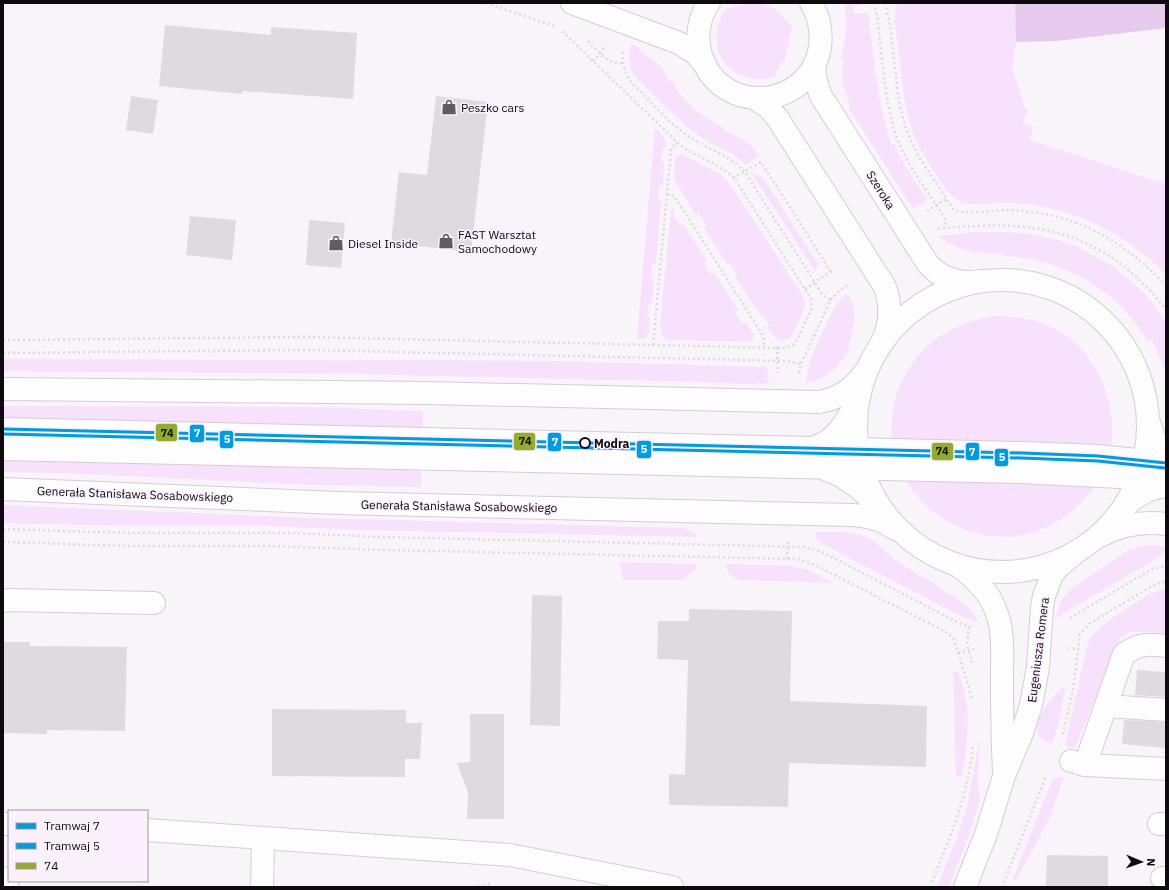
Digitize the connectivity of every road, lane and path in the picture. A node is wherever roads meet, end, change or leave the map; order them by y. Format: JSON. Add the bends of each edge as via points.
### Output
{"nodes":[{"id":1,"x":486,"y":3,"type":"edge"},
{"id":2,"x":572,"y":3,"type":"edge"},
{"id":3,"x":709,"y":3,"type":"edge"},
{"id":4,"x":811,"y":3,"type":"edge"},
{"id":5,"x":874,"y":3,"type":"edge"},
{"id":6,"x":885,"y":3,"type":"edge"},
{"id":7,"x":556,"y":27,"type":"dead end"},
{"id":8,"x":560,"y":30,"type":"dead end"},
{"id":9,"x":606,"y":40,"type":"dead end"},
{"id":10,"x":624,"y":48,"type":"dead end"},
{"id":11,"x":593,"y":61,"type":"junction"},
{"id":12,"x":815,"y":63,"type":"junction"},
{"id":13,"x":705,"y":66,"type":"junction"},
{"id":14,"x":754,"y":98,"type":"junction"},
{"id":15,"x":677,"y":142,"type":"junction"},
{"id":16,"x":744,"y":172,"type":"junction"},
{"id":17,"x":733,"y":178,"type":"junction"},
{"id":18,"x":667,"y":194,"type":"junction"},
{"id":19,"x":946,"y":199,"type":"junction"},
{"id":20,"x":937,"y":205,"type":"junction"},
{"id":21,"x":924,"y":213,"type":"dead end"},
{"id":22,"x":946,"y":228,"type":"junction"},
{"id":23,"x":935,"y":230,"type":"dead end"},
{"id":24,"x":836,"y":269,"type":"dead end"},
{"id":25,"x":831,"y":272,"type":"junction"},
{"id":26,"x":981,"y":281,"type":"junction"},
{"id":27,"x":815,"y":282,"type":"junction"},
{"id":28,"x":846,"y":286,"type":"dead end"},
{"id":29,"x":1166,"y":286,"type":"edge"},
{"id":30,"x":805,"y":289,"type":"junction"},
{"id":31,"x":830,"y":300,"type":"junction"},
{"id":32,"x":1166,"y":310,"type":"edge"},
{"id":33,"x":3,"y":340,"type":"edge"},
{"id":34,"x":881,"y":344,"type":"junction"},
{"id":35,"x":653,"y":345,"type":"junction"},
{"id":36,"x":764,"y":347,"type":"junction"},
{"id":37,"x":777,"y":347,"type":"junction"},
{"id":38,"x":3,"y":353,"type":"edge"},
{"id":39,"x":778,"y":361,"type":"junction"},
{"id":40,"x":801,"y":364,"type":"junction"},
{"id":41,"x":868,"y":368,"type":"junction"},
{"id":42,"x":799,"y":375,"type":"dead end"},
{"id":43,"x":778,"y":376,"type":"dead end"},
{"id":44,"x":3,"y":389,"type":"edge"},
{"id":45,"x":860,"y":393,"type":"junction"},
{"id":46,"x":1157,"y":419,"type":"edge"},
{"id":47,"x":3,"y":429,"type":"edge"},
{"id":48,"x":3,"y":448,"type":"edge"},
{"id":49,"x":806,"y":448,"type":"junction"},
{"id":50,"x":1166,"y":454,"type":"edge"},
{"id":51,"x":860,"y":459,"type":"junction"},
{"id":52,"x":1166,"y":463,"type":"edge"},
{"id":53,"x":818,"y":467,"type":"junction"},
{"id":54,"x":1141,"y":470,"type":"junction"},
{"id":55,"x":1166,"y":482,"type":"edge"},
{"id":56,"x":1166,"y":486,"type":"edge"},
{"id":57,"x":3,"y":489,"type":"edge"},
{"id":58,"x":1123,"y":509,"type":"junction"},
{"id":59,"x":882,"y":510,"type":"junction"},
{"id":60,"x":1166,"y":524,"type":"edge"},
{"id":61,"x":3,"y":529,"type":"edge"},
{"id":62,"x":788,"y":537,"type":"dead end"},
{"id":63,"x":1096,"y":538,"type":"junction"},
{"id":64,"x":909,"y":539,"type":"junction"},
{"id":65,"x":3,"y":542,"type":"edge"},
{"id":66,"x":788,"y":546,"type":"junction"},
{"id":67,"x":1074,"y":554,"type":"junction"},
{"id":68,"x":787,"y":559,"type":"junction"},
{"id":69,"x":957,"y":565,"type":"junction"},
{"id":70,"x":1166,"y":566,"type":"edge"},
{"id":71,"x":1166,"y":582,"type":"edge"},
{"id":72,"x":3,"y":601,"type":"edge"},
{"id":73,"x":154,"y":603,"type":"dead end"},
{"id":74,"x":1065,"y":621,"type":"dead end"},
{"id":75,"x":976,"y":628,"type":"dead end"},
{"id":76,"x":1166,"y":646,"type":"edge"},
{"id":77,"x":972,"y":701,"type":"dead end"},
{"id":78,"x":1106,"y":706,"type":"junction"},
{"id":79,"x":1166,"y":710,"type":"edge"},
{"id":80,"x":1061,"y":739,"type":"dead end"},
{"id":81,"x":973,"y":740,"type":"dead end"},
{"id":82,"x":1166,"y":769,"type":"edge"},
{"id":83,"x":1048,"y":771,"type":"dead end"},
{"id":84,"x":1004,"y":776,"type":"junction"},
{"id":85,"x":148,"y":830,"type":"edge"},
{"id":86,"x":263,"y":839,"type":"junction"},
{"id":87,"x":262,"y":887,"type":"edge"},
{"id":88,"x":672,"y":887,"type":"edge"},
{"id":89,"x":930,"y":887,"type":"edge"},
{"id":90,"x":965,"y":887,"type":"edge"},
{"id":91,"x":1002,"y":887,"type":"edge"}],
"edges":[{"from":1,"to":7,"type":"path"},
{"from":2,"to":13,"type":"main road","via":[[679,43],[695,52]]},
{"from":3,"to":13,"type":"main road","via":[[698,31],[699,49]]},
{"from":4,"to":12,"type":"main road","via":[[818,17],[821,34]]},
{"from":5,"to":20,"type":"path","via":[[890,115],[895,132],[906,156]]},
{"from":6,"to":19,"type":"path","via":[[899,102],[906,129],[919,157]]},
{"from":8,"to":11,"type":"path"},
{"from":9,"to":11,"type":"path","via":[[603,50]]},
{"from":10,"to":16,"type":"path","via":[[624,68],[634,84],[685,134],[729,158]]},
{"from":11,"to":15,"type":"path"},
{"from":12,"to":14,"type":"main road","via":[[802,81],[788,91],[772,97]]},
{"from":12,"to":26,"type":"main road","name":"Szeroka","via":[[816,85],[821,96],[928,264],[941,276],[951,280]]},
{"from":13,"to":14,"type":"main road","via":[[722,86],[737,94]]},
{"from":14,"to":34,"type":"main road","via":[[768,107],[778,119],[885,287],[890,314]]},
{"from":15,"to":17,"type":"path","via":[[692,153],[724,169]]},
{"from":15,"to":18,"type":"path","via":[[671,150]]},
{"from":16,"to":17,"type":"path"},
{"from":16,"to":25,"type":"path","via":[[760,162]]},
{"from":16,"to":27,"type":"path"},
{"from":17,"to":30,"type":"path"},
{"from":18,"to":35,"type":"path"},
{"from":18,"to":36,"type":"path","via":[[676,197],[762,334]]},
{"from":19,"to":20,"type":"path"},
{"from":19,"to":29,"type":"path","via":[[953,209],[959,212],[1023,211],[1054,216],[1080,225],[1127,250]]},
{"from":20,"to":21,"type":"path"},
{"from":20,"to":22,"type":"path","via":[[945,219]]},
{"from":22,"to":23,"type":"path"},
{"from":22,"to":32,"type":"path","via":[[1022,226],[1053,231],[1081,241],[1128,269]]},
{"from":24,"to":25,"type":"path"},
{"from":25,"to":27,"type":"path"},
{"from":26,"to":34,"type":"main road","via":[[955,288],[931,299],[898,323]]},
{"from":26,"to":46,"type":"main road","via":[[1008,280],[1035,284],[1061,292],[1084,305],[1105,322],[1122,343],[1136,366]]},
{"from":27,"to":30,"type":"path"},
{"from":27,"to":31,"type":"path","via":[[822,294]]},
{"from":28,"to":31,"type":"path"},
{"from":30,"to":37,"type":"path","via":[[812,306],[797,340],[789,347]]},
{"from":31,"to":40,"type":"path"},
{"from":33,"to":35,"type":"path","via":[[307,337]]},
{"from":34,"to":41,"type":"main road"},
{"from":35,"to":36,"type":"path"},
{"from":36,"to":37,"type":"path"},
{"from":37,"to":39,"type":"path"},
{"from":38,"to":39,"type":"path","via":[[308,350]]},
{"from":39,"to":40,"type":"path"},
{"from":39,"to":43,"type":"path"},
{"from":40,"to":42,"type":"path"},
{"from":41,"to":44,"type":"main road","via":[[848,391],[819,402],[394,392]]},
{"from":41,"to":45,"type":"main road"},
{"from":45,"to":49,"type":"main road","via":[[848,419],[836,433],[823,444]]},
{"from":45,"to":51,"type":"main road","via":[[856,420]]},
{"from":46,"to":50,"type":"main road","via":[[1155,441]]},
{"from":46,"to":54,"type":"main road"},
{"from":47,"to":49,"type":"main road"},
{"from":48,"to":53,"type":"main road"},
{"from":49,"to":51,"type":"main road"},
{"from":51,"to":53,"type":"main road"},
{"from":51,"to":54,"type":"main road","via":[[1060,454]]},
{"from":51,"to":59,"type":"main road","via":[[869,486]]},
{"from":52,"to":54,"type":"main road"},
{"from":53,"to":59,"type":"main road","via":[[852,483]]},
{"from":54,"to":55,"type":"main road"},
{"from":54,"to":58,"type":"main road"},
{"from":56,"to":58,"type":"main road","via":[[1152,488],[1140,494]]},
{"from":57,"to":64,"type":"main road","name":"Generała Stanisława Sosabowskiego","via":[[353,503],[852,515],[882,521]]},
{"from":58,"to":63,"type":"main road"},
{"from":59,"to":64,"type":"main road"},
{"from":60,"to":63,"type":"main road","via":[[1130,524]]},
{"from":61,"to":66,"type":"path","via":[[289,533]]},
{"from":62,"to":66,"type":"path"},
{"from":63,"to":67,"type":"main road"},
{"from":64,"to":69,"type":"main road","via":[[931,555]]},
{"from":65,"to":68,"type":"path"},
{"from":66,"to":68,"type":"path"},
{"from":66,"to":75,"type":"path","via":[[808,547],[822,552],[965,626]]},
{"from":67,"to":69,"type":"main road","via":[[1036,569],[1010,573],[982,571]]},
{"from":67,"to":84,"type":"main road","name":"Eugeniusza Romera","via":[[1057,568],[1044,596],[1035,689],[1026,723]]},
{"from":68,"to":77,"type":"path","via":[[798,559],[813,564],[948,633],[954,640]]},
{"from":69,"to":84,"type":"main road","name":"Eugeniusza Romera","via":[[984,590],[993,604],[999,622],[1002,648]]},
{"from":70,"to":74,"type":"path","via":[[1152,569]]},
{"from":71,"to":80,"type":"path","via":[[1150,587],[1098,618],[1081,632],[1073,690]]},
{"from":72,"to":73,"type":"main road"},
{"from":76,"to":78,"type":"main road","via":[[1137,646],[1124,654]]},
{"from":78,"to":79,"type":"main road"},
{"from":78,"to":82,"type":"main road","via":[[1078,763]]},
{"from":81,"to":89,"type":"path","via":[[962,804]]},
{"from":83,"to":91,"type":"path"},
{"from":84,"to":90,"type":"main road","name":"Eugeniusza Romera","via":[[986,834]]},
{"from":85,"to":86,"type":"main road"},
{"from":86,"to":87,"type":"main road"},
{"from":86,"to":88,"type":"main road","via":[[510,855]]}]}
